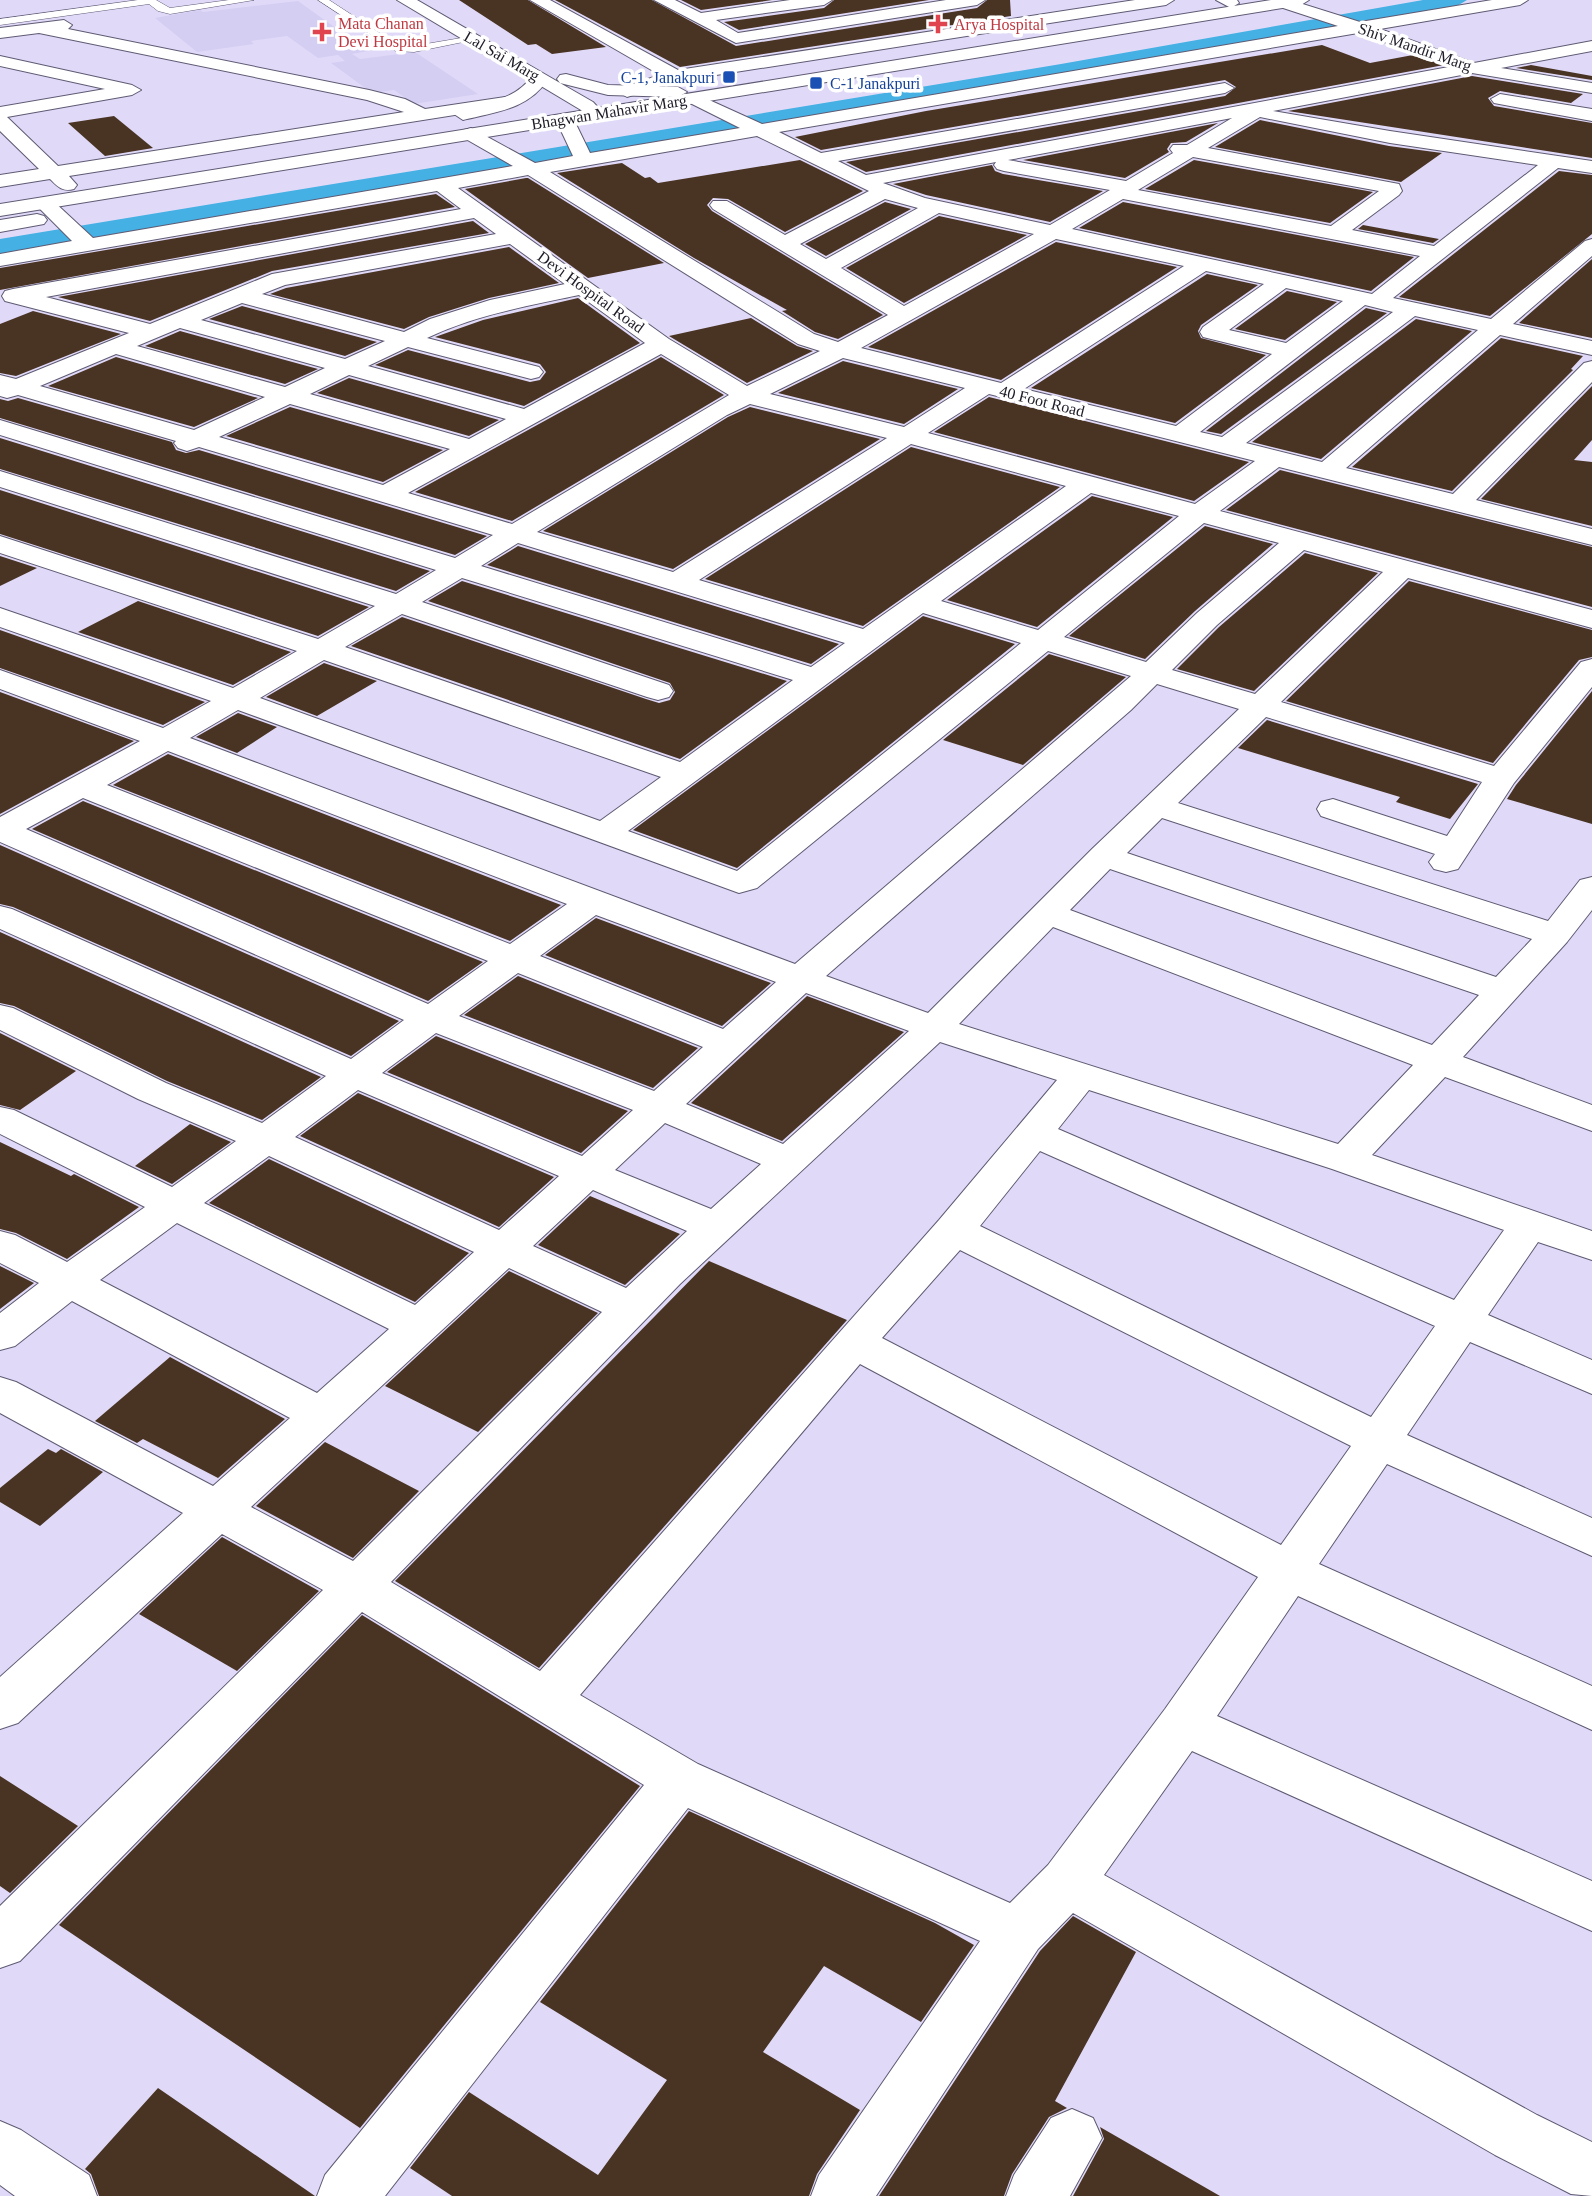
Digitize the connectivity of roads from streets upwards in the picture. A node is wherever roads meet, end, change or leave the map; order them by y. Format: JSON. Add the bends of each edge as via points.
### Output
{"nodes":[{"id":1,"x":405,"y":0,"type":"edge"},
{"id":2,"x":427,"y":0,"type":"edge"},
{"id":3,"x":538,"y":0,"type":"edge"},
{"id":4,"x":662,"y":0,"type":"edge"},
{"id":5,"x":824,"y":0,"type":"edge"},
{"id":6,"x":977,"y":0,"type":"edge"},
{"id":7,"x":1166,"y":0,"type":"edge"},
{"id":8,"x":1520,"y":0,"type":"edge"},
{"id":9,"x":1234,"y":1,"type":"edge"},
{"id":10,"x":1292,"y":2,"type":"edge"},
{"id":11,"x":699,"y":18,"type":"junction"},
{"id":12,"x":105,"y":19,"type":"dead end"},
{"id":13,"x":1355,"y":26,"type":"junction"},
{"id":14,"x":44,"y":29,"type":"junction"},
{"id":15,"x":0,"y":33,"type":"edge"},
{"id":16,"x":0,"y":45,"type":"edge"},
{"id":17,"x":1592,"y":46,"type":"edge"},
{"id":18,"x":1431,"y":51,"type":"junction"},
{"id":19,"x":1390,"y":58,"type":"dead end"},
{"id":20,"x":0,"y":61,"type":"edge"},
{"id":21,"x":1475,"y":69,"type":"junction"},
{"id":22,"x":540,"y":78,"type":"junction"},
{"id":23,"x":566,"y":79,"type":"junction"},
{"id":24,"x":1401,"y":82,"type":"junction"},
{"id":25,"x":676,"y":84,"type":"junction"},
{"id":26,"x":1245,"y":84,"type":"dead end"},
{"id":27,"x":1592,"y":88,"type":"edge"},
{"id":28,"x":1453,"y":91,"type":"dead end"},
{"id":29,"x":1479,"y":96,"type":"dead end"},
{"id":30,"x":696,"y":99,"type":"junction"},
{"id":31,"x":1309,"y":99,"type":"junction"},
{"id":32,"x":512,"y":101,"type":"junction"},
{"id":33,"x":1364,"y":107,"type":"dead end"},
{"id":34,"x":602,"y":109,"type":"junction"},
{"id":35,"x":0,"y":113,"type":"edge"},
{"id":36,"x":421,"y":114,"type":"junction"},
{"id":37,"x":1592,"y":115,"type":"edge"},
{"id":38,"x":1249,"y":120,"type":"junction"},
{"id":39,"x":0,"y":121,"type":"edge"},
{"id":40,"x":757,"y":128,"type":"junction"},
{"id":41,"x":559,"y":130,"type":"junction"},
{"id":42,"x":478,"y":133,"type":"junction"},
{"id":43,"x":1113,"y":136,"type":"junction"},
{"id":44,"x":325,"y":147,"type":"junction"},
{"id":45,"x":1190,"y":151,"type":"junction"},
{"id":46,"x":817,"y":159,"type":"junction"},
{"id":47,"x":978,"y":160,"type":"junction"},
{"id":48,"x":1555,"y":161,"type":"junction"},
{"id":49,"x":555,"y":163,"type":"junction"},
{"id":50,"x":1592,"y":167,"type":"edge"},
{"id":51,"x":54,"y":173,"type":"junction"},
{"id":52,"x":0,"y":181,"type":"edge"},
{"id":53,"x":863,"y":181,"type":"junction"},
{"id":54,"x":1529,"y":183,"type":"junction"},
{"id":55,"x":440,"y":184,"type":"junction"},
{"id":56,"x":70,"y":187,"type":"junction"},
{"id":57,"x":1554,"y":187,"type":"dead end"},
{"id":58,"x":1124,"y":190,"type":"junction"},
{"id":59,"x":884,"y":191,"type":"junction"},
{"id":60,"x":0,"y":198,"type":"edge"},
{"id":61,"x":720,"y":205,"type":"dead end"},
{"id":62,"x":935,"y":207,"type":"junction"},
{"id":63,"x":0,"y":210,"type":"edge"},
{"id":64,"x":476,"y":212,"type":"junction"},
{"id":65,"x":37,"y":213,"type":"junction"},
{"id":66,"x":0,"y":226,"type":"edge"},
{"id":67,"x":1051,"y":233,"type":"junction"},
{"id":68,"x":1334,"y":234,"type":"junction"},
{"id":69,"x":515,"y":237,"type":"junction"},
{"id":70,"x":74,"y":244,"type":"junction"},
{"id":71,"x":784,"y":244,"type":"junction"},
{"id":72,"x":1592,"y":245,"type":"edge"},
{"id":73,"x":1438,"y":253,"type":"junction"},
{"id":74,"x":0,"y":260,"type":"edge"},
{"id":75,"x":1201,"y":265,"type":"junction"},
{"id":76,"x":824,"y":268,"type":"junction"},
{"id":77,"x":106,"y":279,"type":"junction"},
{"id":78,"x":1281,"y":282,"type":"junction"},
{"id":79,"x":584,"y":287,"type":"junction"},
{"id":80,"x":157,"y":293,"type":"dead end"},
{"id":81,"x":238,"y":295,"type":"junction"},
{"id":82,"x":23,"y":297,"type":"junction"},
{"id":83,"x":1367,"y":301,"type":"junction"},
{"id":84,"x":0,"y":306,"type":"edge"},
{"id":85,"x":180,"y":310,"type":"junction"},
{"id":86,"x":1409,"y":310,"type":"junction"},
{"id":87,"x":904,"y":315,"type":"junction"},
{"id":88,"x":1497,"y":328,"type":"junction"},
{"id":89,"x":149,"y":331,"type":"junction"},
{"id":90,"x":404,"y":339,"type":"junction"},
{"id":91,"x":661,"y":344,"type":"junction"},
{"id":92,"x":112,"y":346,"type":"junction"},
{"id":93,"x":1592,"y":348,"type":"edge"},
{"id":94,"x":840,"y":350,"type":"junction"},
{"id":95,"x":1290,"y":351,"type":"junction"},
{"id":96,"x":347,"y":366,"type":"junction"},
{"id":97,"x":1592,"y":368,"type":"edge"},
{"id":98,"x":531,"y":372,"type":"dead end"},
{"id":99,"x":5,"y":388,"type":"edge"},
{"id":100,"x":994,"y":389,"type":"junction"},
{"id":101,"x":288,"y":395,"type":"junction"},
{"id":102,"x":745,"y":395,"type":"junction"},
{"id":103,"x":526,"y":417,"type":"junction"},
{"id":104,"x":0,"y":427,"type":"edge"},
{"id":105,"x":906,"y":435,"type":"junction"},
{"id":106,"x":1180,"y":435,"type":"junction"},
{"id":107,"x":197,"y":439,"type":"junction"},
{"id":108,"x":1226,"y":446,"type":"junction"},
{"id":109,"x":471,"y":447,"type":"junction"},
{"id":110,"x":1275,"y":458,"type":"junction"},
{"id":111,"x":135,"y":468,"type":"junction"},
{"id":112,"x":1327,"y":471,"type":"junction"},
{"id":113,"x":0,"y":479,"type":"edge"},
{"id":114,"x":1086,"y":484,"type":"junction"},
{"id":115,"x":385,"y":495,"type":"junction"},
{"id":116,"x":1458,"y":504,"type":"junction"},
{"id":117,"x":1199,"y":514,"type":"junction"},
{"id":118,"x":517,"y":534,"type":"junction"},
{"id":119,"x":1592,"y":537,"type":"edge"},
{"id":120,"x":1298,"y":541,"type":"junction"},
{"id":121,"x":0,"y":544,"type":"edge"},
{"id":122,"x":462,"y":567,"type":"junction"},
{"id":123,"x":1402,"y":569,"type":"junction"},
{"id":124,"x":675,"y":583,"type":"junction"},
{"id":125,"x":919,"y":603,"type":"junction"},
{"id":126,"x":399,"y":604,"type":"junction"},
{"id":127,"x":0,"y":617,"type":"edge"},
{"id":128,"x":1592,"y":619,"type":"edge"},
{"id":129,"x":867,"y":640,"type":"junction"},
{"id":130,"x":1043,"y":640,"type":"junction"},
{"id":131,"x":321,"y":649,"type":"junction"},
{"id":132,"x":1592,"y":668,"type":"edge"},
{"id":133,"x":1152,"y":673,"type":"junction"},
{"id":134,"x":816,"y":678,"type":"junction"},
{"id":135,"x":6,"y":686,"type":"edge"},
{"id":136,"x":658,"y":691,"type":"dead end"},
{"id":137,"x":236,"y":699,"type":"junction"},
{"id":138,"x":1261,"y":705,"type":"junction"},
{"id":139,"x":165,"y":740,"type":"junction"},
{"id":140,"x":683,"y":774,"type":"junction"},
{"id":141,"x":1501,"y":778,"type":"junction"},
{"id":142,"x":81,"y":786,"type":"junction"},
{"id":143,"x":1156,"y":807,"type":"junction"},
{"id":144,"x":1333,"y":809,"type":"dead end"},
{"id":145,"x":0,"y":830,"type":"edge"},
{"id":146,"x":606,"y":833,"type":"junction"},
{"id":147,"x":1104,"y":856,"type":"junction"},
{"id":148,"x":1592,"y":887,"type":"edge"},
{"id":149,"x":592,"y":902,"type":"junction"},
{"id":150,"x":1047,"y":914,"type":"junction"},
{"id":151,"x":0,"y":916,"type":"edge"},
{"id":152,"x":1572,"y":925,"type":"edge"},
{"id":153,"x":516,"y":958,"type":"junction"},
{"id":154,"x":800,"y":979,"type":"junction"},
{"id":155,"x":1502,"y":991,"type":"junction"},
{"id":156,"x":0,"y":1017,"type":"edge"},
{"id":157,"x":432,"y":1018,"type":"junction"},
{"id":158,"x":934,"y":1028,"type":"junction"},
{"id":159,"x":729,"y":1044,"type":"junction"},
{"id":160,"x":1435,"y":1061,"type":"junction"},
{"id":161,"x":355,"y":1075,"type":"junction"},
{"id":162,"x":1080,"y":1076,"type":"junction"},
{"id":163,"x":660,"y":1107,"type":"junction"},
{"id":164,"x":0,"y":1119,"type":"edge"},
{"id":165,"x":1592,"y":1119,"type":"edge"},
{"id":166,"x":1034,"y":1133,"type":"junction"},
{"id":167,"x":266,"y":1139,"type":"junction"},
{"id":168,"x":1346,"y":1160,"type":"junction"},
{"id":169,"x":789,"y":1161,"type":"junction"},
{"id":170,"x":588,"y":1173,"type":"junction"},
{"id":171,"x":175,"y":1205,"type":"junction"},
{"id":172,"x":1529,"y":1224,"type":"junction"},
{"id":173,"x":716,"y":1227,"type":"junction"},
{"id":174,"x":954,"y":1230,"type":"junction"},
{"id":175,"x":0,"y":1245,"type":"edge"},
{"id":176,"x":1592,"y":1246,"type":"edge"},
{"id":177,"x":504,"y":1249,"type":"junction"},
{"id":178,"x":70,"y":1282,"type":"junction"},
{"id":179,"x":631,"y":1308,"type":"junction"},
{"id":180,"x":1461,"y":1322,"type":"junction"},
{"id":181,"x":419,"y":1326,"type":"junction"},
{"id":182,"x":0,"y":1335,"type":"edge"},
{"id":183,"x":854,"y":1342,"type":"junction"},
{"id":184,"x":1592,"y":1378,"type":"edge"},
{"id":185,"x":0,"y":1393,"type":"edge"},
{"id":186,"x":322,"y":1415,"type":"junction"},
{"id":187,"x":1377,"y":1440,"type":"junction"},
{"id":188,"x":218,"y":1509,"type":"junction"},
{"id":189,"x":1592,"y":1538,"type":"edge"},
{"id":190,"x":1288,"y":1571,"type":"junction"},
{"id":191,"x":358,"y":1586,"type":"junction"},
{"id":192,"x":546,"y":1699,"type":"junction"},
{"id":193,"x":0,"y":1708,"type":"edge"},
{"id":194,"x":1592,"y":1709,"type":"edge"},
{"id":195,"x":1183,"y":1724,"type":"junction"},
{"id":196,"x":679,"y":1780,"type":"junction"},
{"id":197,"x":1067,"y":1882,"type":"junction"},
{"id":198,"x":1592,"y":1907,"type":"edge"},
{"id":199,"x":1018,"y":1932,"type":"junction"},
{"id":200,"x":0,"y":1943,"type":"edge"},
{"id":201,"x":1072,"y":2138,"type":"dead end"},
{"id":202,"x":0,"y":2150,"type":"edge"},
{"id":203,"x":1592,"y":2173,"type":"edge"},
{"id":204,"x":67,"y":2196,"type":"edge"},
{"id":205,"x":347,"y":2196,"type":"edge"},
{"id":206,"x":841,"y":2196,"type":"edge"},
{"id":207,"x":1036,"y":2196,"type":"edge"}],
"edges":[{"from":1,"to":22,"type":"street","name":"Lal Sai Marg"},
{"from":2,"to":23,"type":"street","name":"Lal Sai Marg"},
{"from":3,"to":25,"type":"street"},
{"from":4,"to":11,"type":"street"},
{"from":5,"to":11,"type":"street"},
{"from":6,"to":11,"type":"street","via":[[736,38]]},
{"from":7,"to":25,"type":"street"},
{"from":8,"to":13,"type":"street"},
{"from":9,"to":25,"type":"street","name":"Bhagwan Mahavir Marg"},
{"from":10,"to":13,"type":"street","name":"Shiv Mandir Marg"},
{"from":10,"to":30,"type":"street","name":"Bhagwan Mahavir Marg"},
{"from":12,"to":14,"type":"street"},
{"from":13,"to":18,"type":"street","name":"Shiv Mandir Marg"},
{"from":13,"to":40,"type":"street"},
{"from":14,"to":15,"type":"street"},
{"from":14,"to":16,"type":"street"},
{"from":14,"to":36,"type":"street","via":[[369,95]]},
{"from":17,"to":21,"type":"street"},
{"from":18,"to":19,"type":"street"},
{"from":18,"to":21,"type":"street","name":"Shiv Mandir Marg"},
{"from":20,"to":35,"type":"street","via":[[132,90]]},
{"from":21,"to":24,"type":"street"},
{"from":21,"to":27,"type":"street","name":"Shiv Mandir Marg"},
{"from":22,"to":32,"type":"street","via":[[535,88]]},
{"from":22,"to":34,"type":"street","name":"Lal Sai Marg"},
{"from":23,"to":25,"type":"street","via":[[627,92]]},
{"from":23,"to":34,"type":"street","name":"Lal Sai Marg"},
{"from":24,"to":28,"type":"street"},
{"from":24,"to":31,"type":"street"},
{"from":25,"to":34,"type":"street","name":"Bhagwan Mahavir Marg"},
{"from":26,"to":46,"type":"street"},
{"from":29,"to":37,"type":"street"},
{"from":30,"to":34,"type":"street","name":"Bhagwan Mahavir Marg"},
{"from":30,"to":40,"type":"street"},
{"from":31,"to":33,"type":"street"},
{"from":31,"to":38,"type":"street"},
{"from":32,"to":36,"type":"street"},
{"from":32,"to":44,"type":"street"},
{"from":34,"to":41,"type":"street","name":"Bhagwan Mahavir Marg"},
{"from":34,"to":44,"type":"street","name":"Bhagwan Mahavir Marg"},
{"from":36,"to":51,"type":"street"},
{"from":38,"to":43,"type":"street"},
{"from":38,"to":45,"type":"street"},
{"from":38,"to":48,"type":"street"},
{"from":39,"to":51,"type":"street"},
{"from":40,"to":46,"type":"street"},
{"from":40,"to":49,"type":"street"},
{"from":41,"to":42,"type":"street","name":"Bhagwan Mahavir Marg"},
{"from":41,"to":49,"type":"street"},
{"from":42,"to":49,"type":"street","name":"40 Foot Road","via":[[504,147]]},
{"from":42,"to":65,"type":"street","name":"Bhagwan Mahavir Marg"},
{"from":43,"to":45,"type":"street"},
{"from":43,"to":47,"type":"street"},
{"from":44,"to":56,"type":"street","name":"Bhagwan Mahavir Marg"},
{"from":45,"to":58,"type":"street"},
{"from":45,"to":68,"type":"street","via":[[1392,188]]},
{"from":46,"to":53,"type":"street"},
{"from":47,"to":53,"type":"street"},
{"from":47,"to":58,"type":"street"},
{"from":48,"to":50,"type":"street"},
{"from":48,"to":54,"type":"street"},
{"from":49,"to":55,"type":"street"},
{"from":49,"to":94,"type":"street","name":"40 Foot Road","via":[[782,326]]},
{"from":51,"to":52,"type":"street"},
{"from":51,"to":56,"type":"street"},
{"from":53,"to":59,"type":"street"},
{"from":54,"to":57,"type":"street"},
{"from":54,"to":73,"type":"street"},
{"from":55,"to":64,"type":"street","name":"Devi Hospital Road"},
{"from":55,"to":70,"type":"street"},
{"from":56,"to":60,"type":"street","name":"Bhagwan Mahavir Marg"},
{"from":58,"to":67,"type":"street"},
{"from":58,"to":68,"type":"street"},
{"from":59,"to":62,"type":"street"},
{"from":59,"to":71,"type":"street"},
{"from":61,"to":71,"type":"street"},
{"from":62,"to":67,"type":"street"},
{"from":62,"to":76,"type":"street"},
{"from":63,"to":65,"type":"street","name":"Bhagwan Mahavir Marg"},
{"from":64,"to":69,"type":"street","name":"Devi Hospital Road"},
{"from":64,"to":77,"type":"street"},
{"from":65,"to":66,"type":"street"},
{"from":65,"to":70,"type":"street"},
{"from":65,"to":70,"type":"street","via":[[63,220]]},
{"from":67,"to":75,"type":"street"},
{"from":67,"to":87,"type":"street"},
{"from":68,"to":73,"type":"street"},
{"from":69,"to":79,"type":"street","name":"Devi Hospital Road"},
{"from":69,"to":81,"type":"street","via":[[296,275]]},
{"from":70,"to":74,"type":"street"},
{"from":71,"to":76,"type":"street"},
{"from":72,"to":88,"type":"street"},
{"from":73,"to":83,"type":"street"},
{"from":75,"to":78,"type":"street"},
{"from":75,"to":100,"type":"street"},
{"from":76,"to":87,"type":"street"},
{"from":77,"to":80,"type":"street"},
{"from":77,"to":82,"type":"street","via":[[13,296]]},
{"from":78,"to":83,"type":"street"},
{"from":78,"to":95,"type":"street","via":[[1211,332]]},
{"from":79,"to":90,"type":"street","via":[[465,314]]},
{"from":79,"to":91,"type":"street","name":"Devi Hospital Road"},
{"from":81,"to":85,"type":"street","via":[[208,307]]},
{"from":81,"to":90,"type":"street"},
{"from":82,"to":84,"type":"street"},
{"from":82,"to":89,"type":"street"},
{"from":83,"to":86,"type":"street"},
{"from":83,"to":95,"type":"street"},
{"from":85,"to":89,"type":"street"},
{"from":85,"to":96,"type":"street"},
{"from":86,"to":88,"type":"street"},
{"from":86,"to":108,"type":"street"},
{"from":87,"to":94,"type":"street"},
{"from":88,"to":93,"type":"street"},
{"from":88,"to":112,"type":"street"},
{"from":89,"to":92,"type":"street"},
{"from":90,"to":96,"type":"street"},
{"from":90,"to":98,"type":"street"},
{"from":91,"to":102,"type":"street","name":"Devi Hospital Road"},
{"from":91,"to":103,"type":"street"},
{"from":92,"to":99,"type":"street"},
{"from":92,"to":101,"type":"street"},
{"from":94,"to":100,"type":"street","name":"40 Foot Road"},
{"from":94,"to":102,"type":"street"},
{"from":95,"to":106,"type":"street"},
{"from":96,"to":101,"type":"street"},
{"from":96,"to":103,"type":"street"},
{"from":97,"to":116,"type":"street"},
{"from":99,"to":107,"type":"street"},
{"from":100,"to":105,"type":"street"},
{"from":100,"to":106,"type":"street","name":"40 Foot Road"},
{"from":101,"to":107,"type":"street"},
{"from":101,"to":109,"type":"street"},
{"from":102,"to":105,"type":"street","name":"Devi Hospital Road"},
{"from":102,"to":118,"type":"street"},
{"from":103,"to":109,"type":"street"},
{"from":104,"to":111,"type":"street"},
{"from":105,"to":114,"type":"street","name":"Devi Hospital Road"},
{"from":105,"to":124,"type":"street"},
{"from":106,"to":108,"type":"street","name":"40 Foot Road"},
{"from":107,"to":111,"type":"street"},
{"from":107,"to":115,"type":"street"},
{"from":108,"to":110,"type":"street","name":"40 Foot Road"},
{"from":109,"to":115,"type":"street"},
{"from":110,"to":112,"type":"street","name":"40 Foot Road"},
{"from":110,"to":117,"type":"street"},
{"from":111,"to":122,"type":"street"},
{"from":112,"to":116,"type":"street","name":"40 Foot Road"},
{"from":113,"to":126,"type":"street"},
{"from":114,"to":117,"type":"street","name":"Devi Hospital Road"},
{"from":114,"to":125,"type":"street"},
{"from":115,"to":118,"type":"street"},
{"from":116,"to":119,"type":"street","name":"40 Foot Road"},
{"from":117,"to":120,"type":"street","name":"Devi Hospital Road"},
{"from":117,"to":130,"type":"street"},
{"from":118,"to":122,"type":"street"},
{"from":118,"to":124,"type":"street"},
{"from":120,"to":123,"type":"street","name":"Devi Hospital Road"},
{"from":120,"to":133,"type":"street"},
{"from":121,"to":131,"type":"street"},
{"from":122,"to":126,"type":"street"},
{"from":122,"to":134,"type":"street"},
{"from":123,"to":128,"type":"street","name":"Devi Hospital Road"},
{"from":123,"to":138,"type":"street"},
{"from":124,"to":129,"type":"street"},
{"from":125,"to":129,"type":"street"},
{"from":125,"to":130,"type":"street"},
{"from":126,"to":131,"type":"street"},
{"from":126,"to":136,"type":"street"},
{"from":127,"to":137,"type":"street"},
{"from":129,"to":134,"type":"street"},
{"from":130,"to":133,"type":"street"},
{"from":130,"to":146,"type":"street","via":[[745,881],[732,882]]},
{"from":131,"to":137,"type":"street"},
{"from":131,"to":140,"type":"street"},
{"from":132,"to":141,"type":"street"},
{"from":133,"to":138,"type":"street"},
{"from":133,"to":154,"type":"street"},
{"from":134,"to":140,"type":"street"},
{"from":135,"to":139,"type":"street"},
{"from":137,"to":139,"type":"street"},
{"from":137,"to":146,"type":"street"},
{"from":138,"to":141,"type":"street"},
{"from":138,"to":143,"type":"street"},
{"from":139,"to":142,"type":"street"},
{"from":139,"to":149,"type":"street"},
{"from":140,"to":146,"type":"street"},
{"from":141,"to":144,"type":"street","via":[[1450,856]]},
{"from":142,"to":145,"type":"street"},
{"from":142,"to":153,"type":"street"},
{"from":143,"to":147,"type":"street"},
{"from":143,"to":152,"type":"street"},
{"from":145,"to":157,"type":"street"},
{"from":147,"to":150,"type":"street"},
{"from":147,"to":155,"type":"street"},
{"from":148,"to":152,"type":"street"},
{"from":149,"to":153,"type":"street"},
{"from":149,"to":154,"type":"street"},
{"from":150,"to":158,"type":"street"},
{"from":150,"to":160,"type":"street"},
{"from":151,"to":161,"type":"street"},
{"from":152,"to":155,"type":"street"},
{"from":153,"to":157,"type":"street"},
{"from":153,"to":159,"type":"street"},
{"from":154,"to":158,"type":"street"},
{"from":154,"to":159,"type":"street"},
{"from":155,"to":160,"type":"street"},
{"from":156,"to":167,"type":"street","via":[[152,1091]]},
{"from":157,"to":161,"type":"street"},
{"from":157,"to":163,"type":"street"},
{"from":158,"to":162,"type":"street"},
{"from":158,"to":169,"type":"street"},
{"from":159,"to":163,"type":"street"},
{"from":160,"to":165,"type":"street"},
{"from":160,"to":168,"type":"street"},
{"from":161,"to":167,"type":"street"},
{"from":161,"to":170,"type":"street"},
{"from":162,"to":166,"type":"street"},
{"from":162,"to":168,"type":"street"},
{"from":163,"to":169,"type":"street"},
{"from":163,"to":170,"type":"street"},
{"from":164,"to":171,"type":"street"},
{"from":166,"to":174,"type":"street"},
{"from":166,"to":180,"type":"street"},
{"from":167,"to":171,"type":"street"},
{"from":167,"to":177,"type":"street"},
{"from":168,"to":172,"type":"street"},
{"from":169,"to":173,"type":"street"},
{"from":170,"to":173,"type":"street"},
{"from":170,"to":177,"type":"street"},
{"from":171,"to":178,"type":"street"},
{"from":171,"to":181,"type":"street"},
{"from":172,"to":176,"type":"street"},
{"from":172,"to":180,"type":"street"},
{"from":173,"to":179,"type":"street"},
{"from":174,"to":183,"type":"street"},
{"from":174,"to":187,"type":"street"},
{"from":175,"to":178,"type":"street"},
{"from":177,"to":179,"type":"street"},
{"from":177,"to":181,"type":"street"},
{"from":178,"to":182,"type":"street"},
{"from":178,"to":186,"type":"street"},
{"from":179,"to":191,"type":"street"},
{"from":180,"to":184,"type":"street"},
{"from":180,"to":187,"type":"street"},
{"from":181,"to":186,"type":"street"},
{"from":183,"to":190,"type":"street"},
{"from":183,"to":192,"type":"street"},
{"from":185,"to":188,"type":"street"},
{"from":186,"to":188,"type":"street"},
{"from":187,"to":189,"type":"street"},
{"from":187,"to":190,"type":"street"},
{"from":188,"to":191,"type":"street"},
{"from":188,"to":193,"type":"street"},
{"from":190,"to":194,"type":"street"},
{"from":190,"to":195,"type":"street"},
{"from":191,"to":192,"type":"street"},
{"from":191,"to":200,"type":"street"},
{"from":192,"to":196,"type":"street"},
{"from":195,"to":197,"type":"street"},
{"from":195,"to":198,"type":"street"},
{"from":196,"to":199,"type":"street"},
{"from":196,"to":205,"type":"street"},
{"from":197,"to":199,"type":"street"},
{"from":197,"to":203,"type":"street","via":[[1516,2135]]},
{"from":199,"to":206,"type":"street"},
{"from":201,"to":207,"type":"street"},
{"from":202,"to":204,"type":"street"}]}
